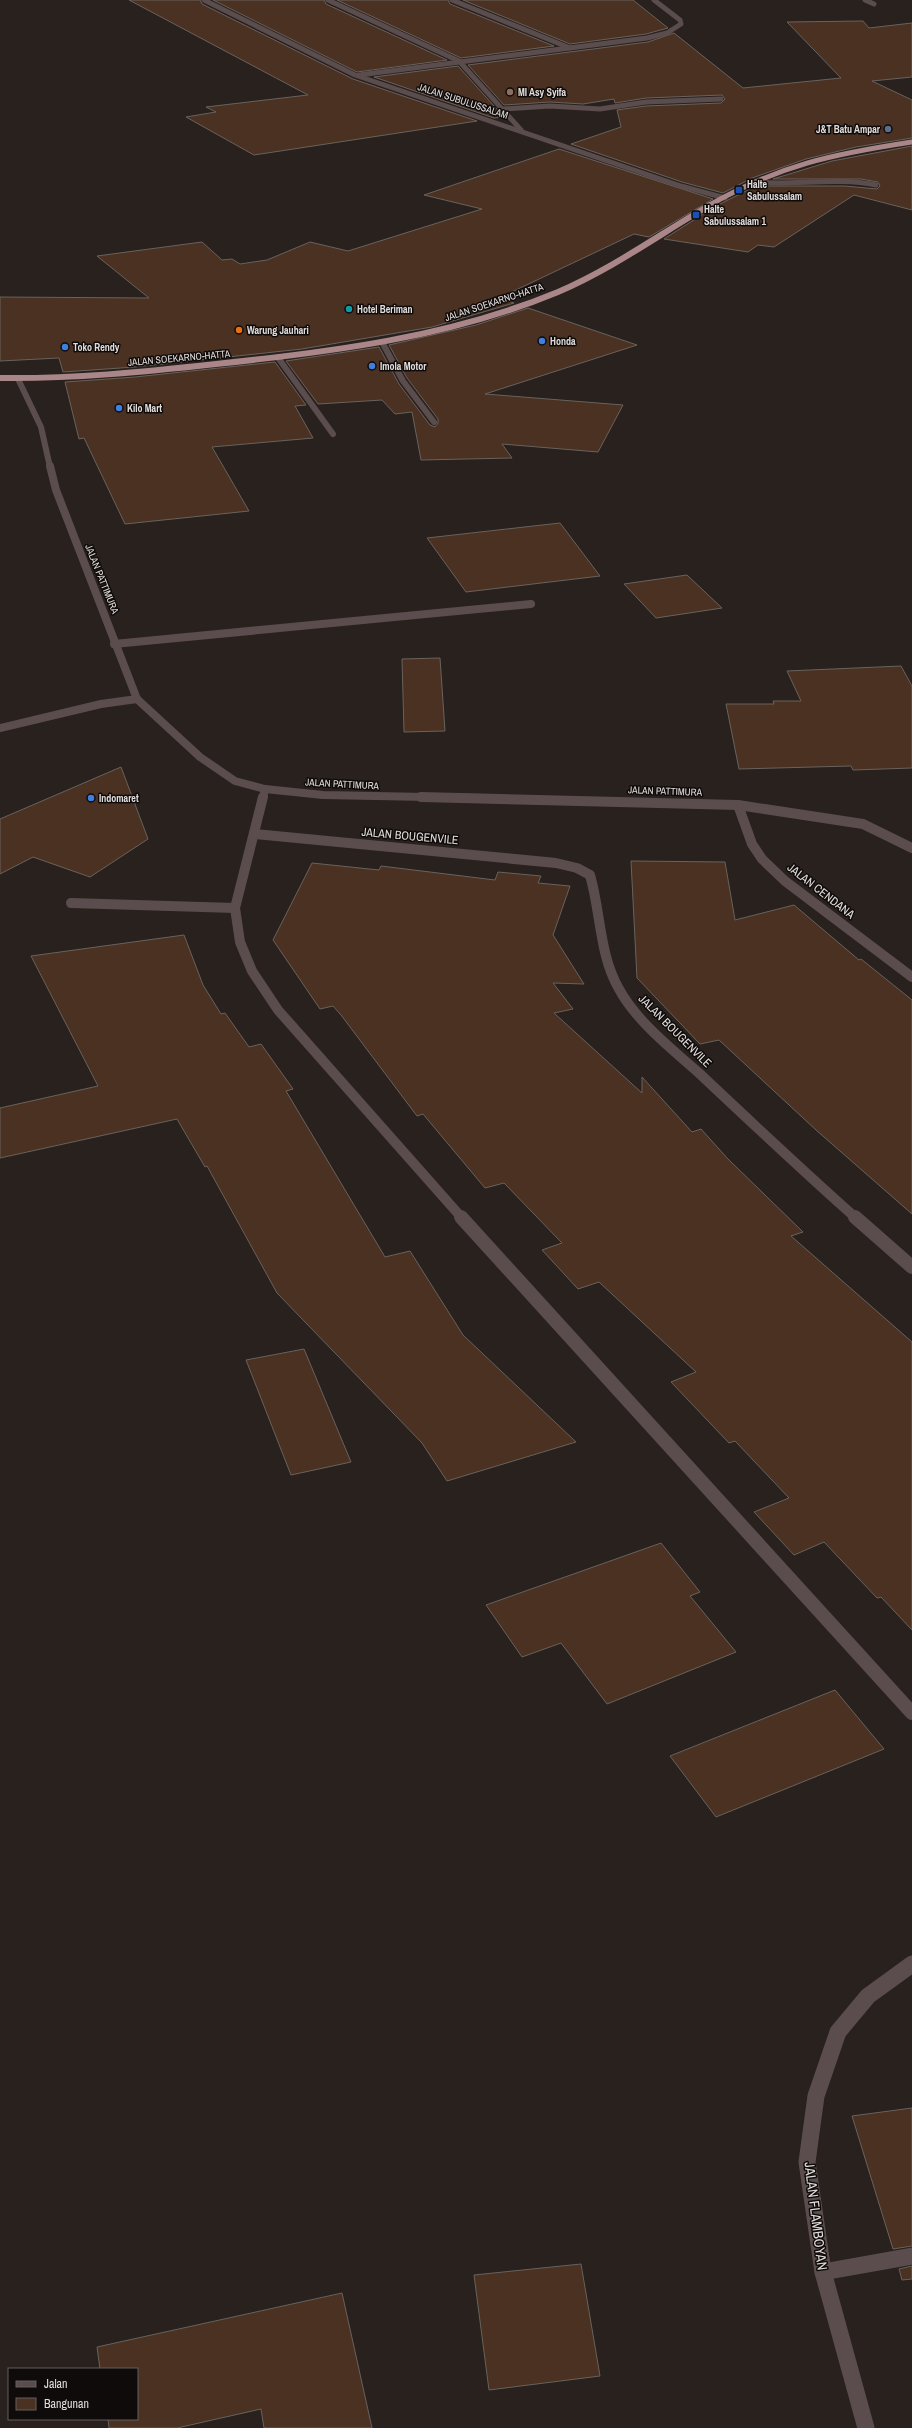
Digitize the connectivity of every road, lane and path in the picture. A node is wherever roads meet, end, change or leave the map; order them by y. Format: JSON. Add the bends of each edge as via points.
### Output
{"nodes":[{"id":1,"x":204,"y":0,"type":"edge"},
{"id":2,"x":328,"y":0,"type":"edge"},
{"id":3,"x":452,"y":0,"type":"edge"},
{"id":4,"x":654,"y":0,"type":"edge"},
{"id":5,"x":865,"y":0,"type":"edge"},
{"id":6,"x":874,"y":4,"type":"dead end"},
{"id":7,"x":571,"y":48,"type":"junction"},
{"id":8,"x":459,"y":60,"type":"junction"},
{"id":9,"x":355,"y":75,"type":"junction"},
{"id":10,"x":722,"y":99,"type":"dead end"},
{"id":11,"x":504,"y":109,"type":"junction"},
{"id":12,"x":521,"y":130,"type":"junction"},
{"id":13,"x":912,"y":142,"type":"edge"},
{"id":14,"x":753,"y":182,"type":"junction"},
{"id":15,"x":876,"y":185,"type":"dead end"},
{"id":16,"x":725,"y":198,"type":"junction"},
{"id":17,"x":382,"y":342,"type":"junction"},
{"id":18,"x":279,"y":359,"type":"junction"},
{"id":19,"x":0,"y":378,"type":"edge"},
{"id":20,"x":21,"y":379,"type":"junction"},
{"id":21,"x":0,"y":382,"type":"edge"},
{"id":22,"x":434,"y":422,"type":"dead end"},
{"id":23,"x":333,"y":434,"type":"dead end"},
{"id":24,"x":531,"y":604,"type":"dead end"},
{"id":25,"x":114,"y":644,"type":"junction"},
{"id":26,"x":137,"y":699,"type":"junction"},
{"id":27,"x":0,"y":728,"type":"edge"},
{"id":28,"x":265,"y":790,"type":"junction"},
{"id":29,"x":738,"y":804,"type":"junction"},
{"id":30,"x":255,"y":834,"type":"junction"},
{"id":31,"x":912,"y":848,"type":"edge"},
{"id":32,"x":71,"y":903,"type":"dead end"},
{"id":33,"x":235,"y":908,"type":"junction"},
{"id":34,"x":912,"y":977,"type":"edge"},
{"id":35,"x":912,"y":1267,"type":"edge"},
{"id":36,"x":912,"y":1713,"type":"edge"},
{"id":37,"x":912,"y":1964,"type":"edge"},
{"id":38,"x":912,"y":2256,"type":"edge"},
{"id":39,"x":823,"y":2272,"type":"junction"},
{"id":40,"x":866,"y":2428,"type":"edge"}],
"edges":[{"from":1,"to":9,"type":"street","name":"JALAN SUBULUSSALAM"},
{"from":2,"to":8,"type":"street"},
{"from":3,"to":7,"type":"street"},
{"from":4,"to":7,"type":"street","via":[[680,20],[682,24],[677,29],[647,38]]},
{"from":5,"to":6,"type":"street"},
{"from":7,"to":8,"type":"street"},
{"from":8,"to":9,"type":"street"},
{"from":8,"to":11,"type":"street"},
{"from":9,"to":12,"type":"street","name":"JALAN SUBULUSSALAM"},
{"from":10,"to":11,"type":"street","via":[[646,102],[600,109],[550,106]]},
{"from":11,"to":12,"type":"street"},
{"from":12,"to":16,"type":"street","name":"JALAN SUBULUSSALAM","via":[[681,186]]},
{"from":13,"to":14,"type":"highway","name":"JALAN SOEKARNO-HATTA","via":[[823,158],[789,167]]},
{"from":14,"to":15,"type":"street","via":[[782,184],[846,180]]},
{"from":14,"to":16,"type":"highway","name":"JALAN SOEKARNO-HATTA"},
{"from":16,"to":17,"type":"highway","name":"JALAN SOEKARNO-HATTA","via":[[597,274],[558,292],[470,322]]},
{"from":17,"to":18,"type":"highway","name":"JALAN SOEKARNO-HATTA"},
{"from":17,"to":22,"type":"street","via":[[403,381]]},
{"from":18,"to":20,"type":"highway","name":"JALAN SOEKARNO-HATTA"},
{"from":18,"to":23,"type":"street","via":[[288,368]]},
{"from":19,"to":20,"type":"highway","name":"JALAN SOEKARNO-HATTA"},
{"from":20,"to":21,"type":"highway","name":"JALAN SOEKARNO-HATTA"},
{"from":20,"to":25,"type":"street","name":"JALAN PATTIMURA","via":[[41,427],[56,490]]},
{"from":24,"to":25,"type":"street"},
{"from":25,"to":26,"type":"street","name":"JALAN PATTIMURA"},
{"from":26,"to":27,"type":"street","via":[[101,704]]},
{"from":26,"to":28,"type":"street","name":"JALAN PATTIMURA","via":[[200,757],[235,781]]},
{"from":28,"to":29,"type":"street","name":"JALAN PATTIMURA","via":[[382,797],[604,799]]},
{"from":28,"to":30,"type":"street"},
{"from":29,"to":31,"type":"street","name":"JALAN PATTIMURA","via":[[863,824]]},
{"from":29,"to":34,"type":"street","name":"JALAN CENDANA","via":[[752,844],[762,859],[785,880]]},
{"from":30,"to":33,"type":"street"},
{"from":30,"to":35,"type":"street","name":"JALAN BOUGENVILE","via":[[556,863],[577,868],[590,875],[596,895],[601,941],[618,988],[630,1006],[803,1171]]},
{"from":32,"to":33,"type":"street"},
{"from":33,"to":36,"type":"street","via":[[240,942],[252,971],[278,1010],[531,1295]]},
{"from":37,"to":39,"type":"street","name":"JALAN FLAMBOYAN","via":[[868,1996],[838,2032],[816,2096],[808,2162]]},
{"from":38,"to":39,"type":"street"},
{"from":39,"to":40,"type":"street","name":"JALAN FLAMBOYAN"}]}
